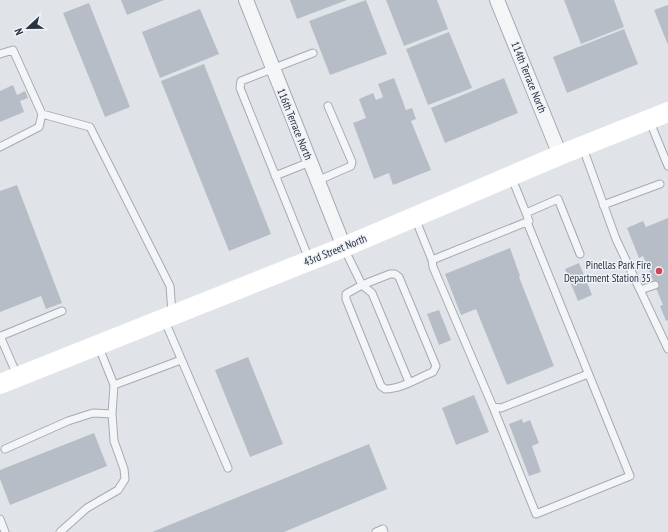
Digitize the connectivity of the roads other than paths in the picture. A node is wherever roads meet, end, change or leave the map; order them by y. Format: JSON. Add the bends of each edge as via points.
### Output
{"nodes":[{"id":1,"x":246,"y":0,"type":"edge"},
{"id":2,"x":498,"y":0,"type":"edge"},
{"id":3,"x":313,"y":53,"type":"dead end"},
{"id":4,"x":0,"y":54,"type":"edge"},
{"id":5,"x":273,"y":69,"type":"junction"},
{"id":6,"x":328,"y":106,"type":"dead end"},
{"id":7,"x":668,"y":112,"type":"edge"},
{"id":8,"x":42,"y":114,"type":"junction"},
{"id":9,"x":649,"y":119,"type":"junction"},
{"id":10,"x":582,"y":146,"type":"junction"},
{"id":11,"x":0,"y":147,"type":"edge"},
{"id":12,"x":560,"y":155,"type":"junction"},
{"id":13,"x":310,"y":162,"type":"junction"},
{"id":14,"x":668,"y":166,"type":"edge"},
{"id":15,"x":276,"y":176,"type":"junction"},
{"id":16,"x":511,"y":176,"type":"junction"},
{"id":17,"x":317,"y":181,"type":"junction"},
{"id":18,"x":660,"y":184,"type":"dead end"},
{"id":19,"x":603,"y":205,"type":"junction"},
{"id":20,"x":526,"y":213,"type":"junction"},
{"id":21,"x":415,"y":217,"type":"junction"},
{"id":22,"x":527,"y":222,"type":"junction"},
{"id":23,"x":344,"y":247,"type":"junction"},
{"id":24,"x":580,"y":254,"type":"dead end"},
{"id":25,"x":432,"y":260,"type":"junction"},
{"id":26,"x":310,"y":261,"type":"junction"},
{"id":27,"x":655,"y":284,"type":"dead end"},
{"id":28,"x":362,"y":285,"type":"junction"},
{"id":29,"x":640,"y":290,"type":"junction"},
{"id":30,"x":62,"y":311,"type":"dead end"},
{"id":31,"x":168,"y":317,"type":"junction"},
{"id":32,"x":1,"y":336,"type":"edge"},
{"id":33,"x":98,"y":345,"type":"junction"},
{"id":34,"x":668,"y":350,"type":"edge"},
{"id":35,"x":181,"y":360,"type":"junction"},
{"id":36,"x":588,"y":374,"type":"junction"},
{"id":37,"x":9,"y":380,"type":"edge"},
{"id":38,"x":409,"y":382,"type":"junction"},
{"id":39,"x":114,"y":385,"type":"junction"},
{"id":40,"x":493,"y":407,"type":"junction"},
{"id":41,"x":112,"y":414,"type":"junction"},
{"id":42,"x":5,"y":449,"type":"dead end"},
{"id":43,"x":228,"y":468,"type":"dead end"},
{"id":44,"x":0,"y":518,"type":"edge"},
{"id":45,"x":5,"y":532,"type":"edge"},
{"id":46,"x":60,"y":532,"type":"edge"},
{"id":47,"x":376,"y":532,"type":"edge"},
{"id":48,"x":384,"y":532,"type":"edge"}],
"edges":[{"from":1,"to":5,"type":"street","name":"116th Terrace North"},
{"from":2,"to":12,"type":"street","name":"114th Terrace North"},
{"from":3,"to":5,"type":"lane"},
{"from":4,"to":8,"type":"lane","via":[[13,50]]},
{"from":5,"to":13,"type":"street","name":"116th Terrace North"},
{"from":5,"to":15,"type":"lane","via":[[241,81],[240,88]]},
{"from":6,"to":17,"type":"lane","via":[[352,162],[351,166]]},
{"from":7,"to":9,"type":"street","name":"43rd Street North"},
{"from":8,"to":11,"type":"lane","via":[[39,128]]},
{"from":8,"to":31,"type":"lane","via":[[90,127],[170,286]]},
{"from":9,"to":10,"type":"street","name":"43rd Street North"},
{"from":9,"to":14,"type":"lane"},
{"from":10,"to":12,"type":"street","name":"43rd Street North"},
{"from":10,"to":19,"type":"lane"},
{"from":12,"to":16,"type":"street","name":"43rd Street North"},
{"from":13,"to":15,"type":"lane"},
{"from":13,"to":17,"type":"street","name":"116th Terrace North"},
{"from":15,"to":26,"type":"lane"},
{"from":16,"to":20,"type":"lane"},
{"from":16,"to":21,"type":"street","name":"43rd Street North"},
{"from":17,"to":23,"type":"street","name":"116th Terrace North"},
{"from":18,"to":19,"type":"lane"},
{"from":19,"to":29,"type":"lane"},
{"from":20,"to":22,"type":"lane","via":[[529,221]]},
{"from":20,"to":24,"type":"lane","via":[[558,199]]},
{"from":21,"to":23,"type":"street","name":"43rd Street North"},
{"from":21,"to":25,"type":"lane"},
{"from":22,"to":25,"type":"lane"},
{"from":22,"to":36,"type":"lane"},
{"from":23,"to":26,"type":"street","name":"43rd Street North"},
{"from":23,"to":28,"type":"lane"},
{"from":25,"to":40,"type":"lane"},
{"from":26,"to":31,"type":"street","name":"43rd Street North"},
{"from":27,"to":29,"type":"lane"},
{"from":28,"to":38,"type":"lane","via":[[372,293]]},
{"from":28,"to":38,"type":"lane","via":[[346,294],[346,299],[382,386],[391,389]]},
{"from":28,"to":38,"type":"lane","via":[[390,274],[399,277],[436,366],[433,372]]},
{"from":29,"to":34,"type":"lane"},
{"from":30,"to":32,"type":"lane"},
{"from":31,"to":33,"type":"street","name":"43rd Street North"},
{"from":31,"to":35,"type":"lane"},
{"from":32,"to":37,"type":"lane"},
{"from":33,"to":37,"type":"street","name":"43rd Street North"},
{"from":33,"to":39,"type":"lane"},
{"from":35,"to":39,"type":"lane"},
{"from":35,"to":43,"type":"lane"},
{"from":36,"to":40,"type":"lane","via":[[501,408]]},
{"from":36,"to":40,"type":"lane","via":[[630,476],[536,514]]},
{"from":39,"to":41,"type":"lane"},
{"from":41,"to":42,"type":"lane","via":[[93,413],[68,421]]},
{"from":41,"to":46,"type":"lane","via":[[114,441],[125,479],[118,490],[87,508]]},
{"from":44,"to":45,"type":"lane"},
{"from":47,"to":48,"type":"lane","via":[[383,529]]}]}
